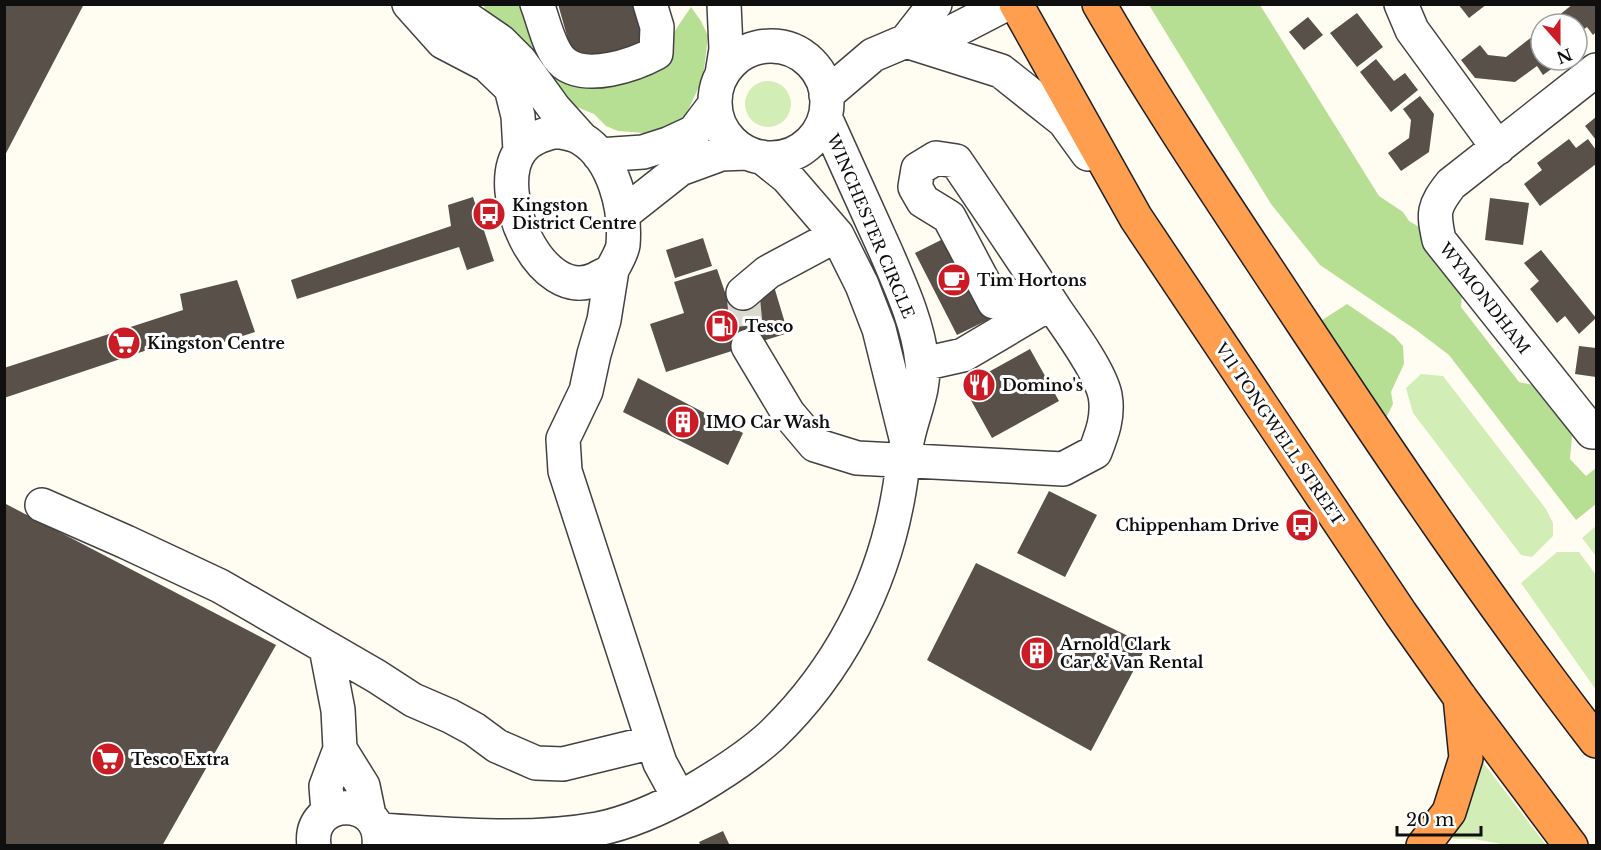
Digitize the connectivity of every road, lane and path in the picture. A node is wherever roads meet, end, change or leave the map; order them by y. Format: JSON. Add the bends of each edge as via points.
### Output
{"nodes":[{"id":1,"x":410,"y":4,"type":"edge"},
{"id":2,"x":444,"y":4,"type":"edge"},
{"id":3,"x":537,"y":4,"type":"edge"},
{"id":4,"x":650,"y":4,"type":"edge"},
{"id":5,"x":724,"y":4,"type":"edge"},
{"id":6,"x":729,"y":4,"type":"edge"},
{"id":7,"x":935,"y":4,"type":"edge"},
{"id":8,"x":1006,"y":4,"type":"edge"},
{"id":9,"x":1016,"y":4,"type":"edge"},
{"id":10,"x":1099,"y":4,"type":"edge"},
{"id":11,"x":1401,"y":4,"type":"edge"},
{"id":12,"x":472,"y":27,"type":"edge"},
{"id":13,"x":906,"y":41,"type":"junction"},
{"id":14,"x":786,"y":50,"type":"junction"},
{"id":15,"x":873,"y":55,"type":"junction"},
{"id":16,"x":1596,"y":70,"type":"edge"},
{"id":17,"x":719,"y":89,"type":"junction"},
{"id":18,"x":825,"y":106,"type":"junction"},
{"id":19,"x":590,"y":146,"type":"junction"},
{"id":20,"x":1498,"y":148,"type":"junction"},
{"id":21,"x":520,"y":151,"type":"junction"},
{"id":22,"x":754,"y":155,"type":"junction"},
{"id":23,"x":623,"y":214,"type":"junction"},
{"id":24,"x":1136,"y":218,"type":"junction"},
{"id":25,"x":837,"y":235,"type":"junction"},
{"id":26,"x":612,"y":270,"type":"junction"},
{"id":27,"x":551,"y":273,"type":"junction"},
{"id":28,"x":743,"y":293,"type":"dead end"},
{"id":29,"x":1047,"y":296,"type":"junction"},
{"id":30,"x":748,"y":346,"type":"tunnel mouth"},
{"id":31,"x":594,"y":354,"type":"junction"},
{"id":32,"x":923,"y":364,"type":"junction"},
{"id":33,"x":1596,"y":432,"type":"edge"},
{"id":34,"x":906,"y":451,"type":"junction"},
{"id":35,"x":42,"y":505,"type":"dead end"},
{"id":36,"x":326,"y":648,"type":"junction"},
{"id":37,"x":1454,"y":689,"type":"junction"},
{"id":38,"x":1593,"y":734,"type":"edge"},
{"id":39,"x":653,"y":742,"type":"junction"},
{"id":40,"x":340,"y":749,"type":"junction"},
{"id":41,"x":679,"y":798,"type":"junction"},
{"id":42,"x":328,"y":812,"type":"junction"},
{"id":43,"x":375,"y":830,"type":"edge"},
{"id":44,"x":314,"y":846,"type":"edge"},
{"id":45,"x":1423,"y":846,"type":"edge"},
{"id":46,"x":1571,"y":846,"type":"edge"}],
"edges":[{"from":1,"to":12,"type":"street","via":[[443,42]]},
{"from":2,"to":12,"type":"street"},
{"from":3,"to":4,"type":"street","via":[[552,46],[564,63],[600,72],[642,61],[656,53],[657,27]]},
{"from":5,"to":17,"type":"street","via":[[726,49]]},
{"from":6,"to":14,"type":"street"},
{"from":7,"to":13,"type":"street"},
{"from":8,"to":13,"type":"street","via":[[950,33]]},
{"from":9,"to":24,"type":"highway","name":"V11 TONGWELL STREET"},
{"from":10,"to":38,"type":"highway","via":[[1236,223],[1383,444],[1514,631]]},
{"from":11,"to":20,"type":"street","via":[[1412,30]]},
{"from":12,"to":19,"type":"street","via":[[500,41],[520,61],[554,108]]},
{"from":12,"to":21,"type":"street","via":[[487,65],[511,88]]},
{"from":13,"to":15,"type":"street"},
{"from":13,"to":24,"type":"street","via":[[1001,71],[1040,101],[1064,122]]},
{"from":14,"to":15,"type":"street"},
{"from":14,"to":17,"type":"street","via":[[758,48],[743,53],[732,62]]},
{"from":14,"to":18,"type":"street","via":[[813,65],[822,79]]},
{"from":15,"to":18,"type":"street"},
{"from":16,"to":20,"type":"street","name":"WYMONDHAM"},
{"from":17,"to":19,"type":"street","via":[[694,132],[668,144],[643,152]]},
{"from":17,"to":22,"type":"street","via":[[717,119],[724,133]]},
{"from":18,"to":22,"type":"street","via":[[818,131],[794,153],[778,157]]},
{"from":18,"to":32,"type":"street","name":"WINCHESTER CIRCLE","via":[[912,317]]},
{"from":19,"to":21,"type":"street","via":[[556,131],[538,136]]},
{"from":19,"to":23,"type":"street","via":[[617,188]]},
{"from":20,"to":33,"type":"street","name":"WYMONDHAM","via":[[1451,184],[1438,201],[1434,219],[1439,240],[1592,432]]},
{"from":21,"to":27,"type":"street","via":[[511,192],[518,223],[533,252]]},
{"from":22,"to":23,"type":"street","via":[[721,154],[680,169]]},
{"from":22,"to":25,"type":"street","name":"WINCHESTER CIRCLE","via":[[788,177]]},
{"from":23,"to":26,"type":"street","via":[[622,248]]},
{"from":24,"to":37,"type":"highway","name":"V11 TONGWELL STREET"},
{"from":25,"to":28,"type":"street","via":[[768,272]]},
{"from":25,"to":34,"type":"street","name":"WINCHESTER CIRCLE","via":[[879,329]]},
{"from":26,"to":27,"type":"street","via":[[591,281],[571,283]]},
{"from":26,"to":31,"type":"street"},
{"from":27,"to":31,"type":"street","via":[[589,319]]},
{"from":29,"to":29,"type":"street","via":[[956,160],[936,158],[918,169],[915,187],[923,201],[949,217],[994,302]]},
{"from":29,"to":32,"type":"street","via":[[963,355]]},
{"from":29,"to":34,"type":"street","via":[[1105,395],[1105,426],[1095,452],[1063,469]]},
{"from":30,"to":34,"type":"street","via":[[788,413],[816,445],[857,458]]},
{"from":31,"to":39,"type":"street","via":[[586,391],[563,439],[565,471]]},
{"from":32,"to":34,"type":"street","name":"WINCHESTER CIRCLE"},
{"from":34,"to":41,"type":"street","name":"WINCHESTER CIRCLE","via":[[882,564],[862,613],[827,668],[771,735],[731,767]]},
{"from":35,"to":36,"type":"street","via":[[220,586]]},
{"from":36,"to":39,"type":"street","via":[[412,700],[536,763],[563,764]]},
{"from":36,"to":40,"type":"street","via":[[338,710]]},
{"from":37,"to":45,"type":"highway","via":[[1466,758],[1449,812]]},
{"from":37,"to":46,"type":"highway","name":"V11 TONGWELL STREET"},
{"from":39,"to":41,"type":"street"},
{"from":40,"to":42,"type":"street","via":[[326,786]]},
{"from":40,"to":43,"type":"street","via":[[363,786]]},
{"from":41,"to":43,"type":"street","name":"WINCHESTER CIRCLE","via":[[624,822],[597,829],[501,836]]},
{"from":42,"to":43,"type":"street","name":"WINCHESTER CIRCLE","via":[[349,807]]},
{"from":42,"to":44,"type":"street","via":[[317,825]]}]}
